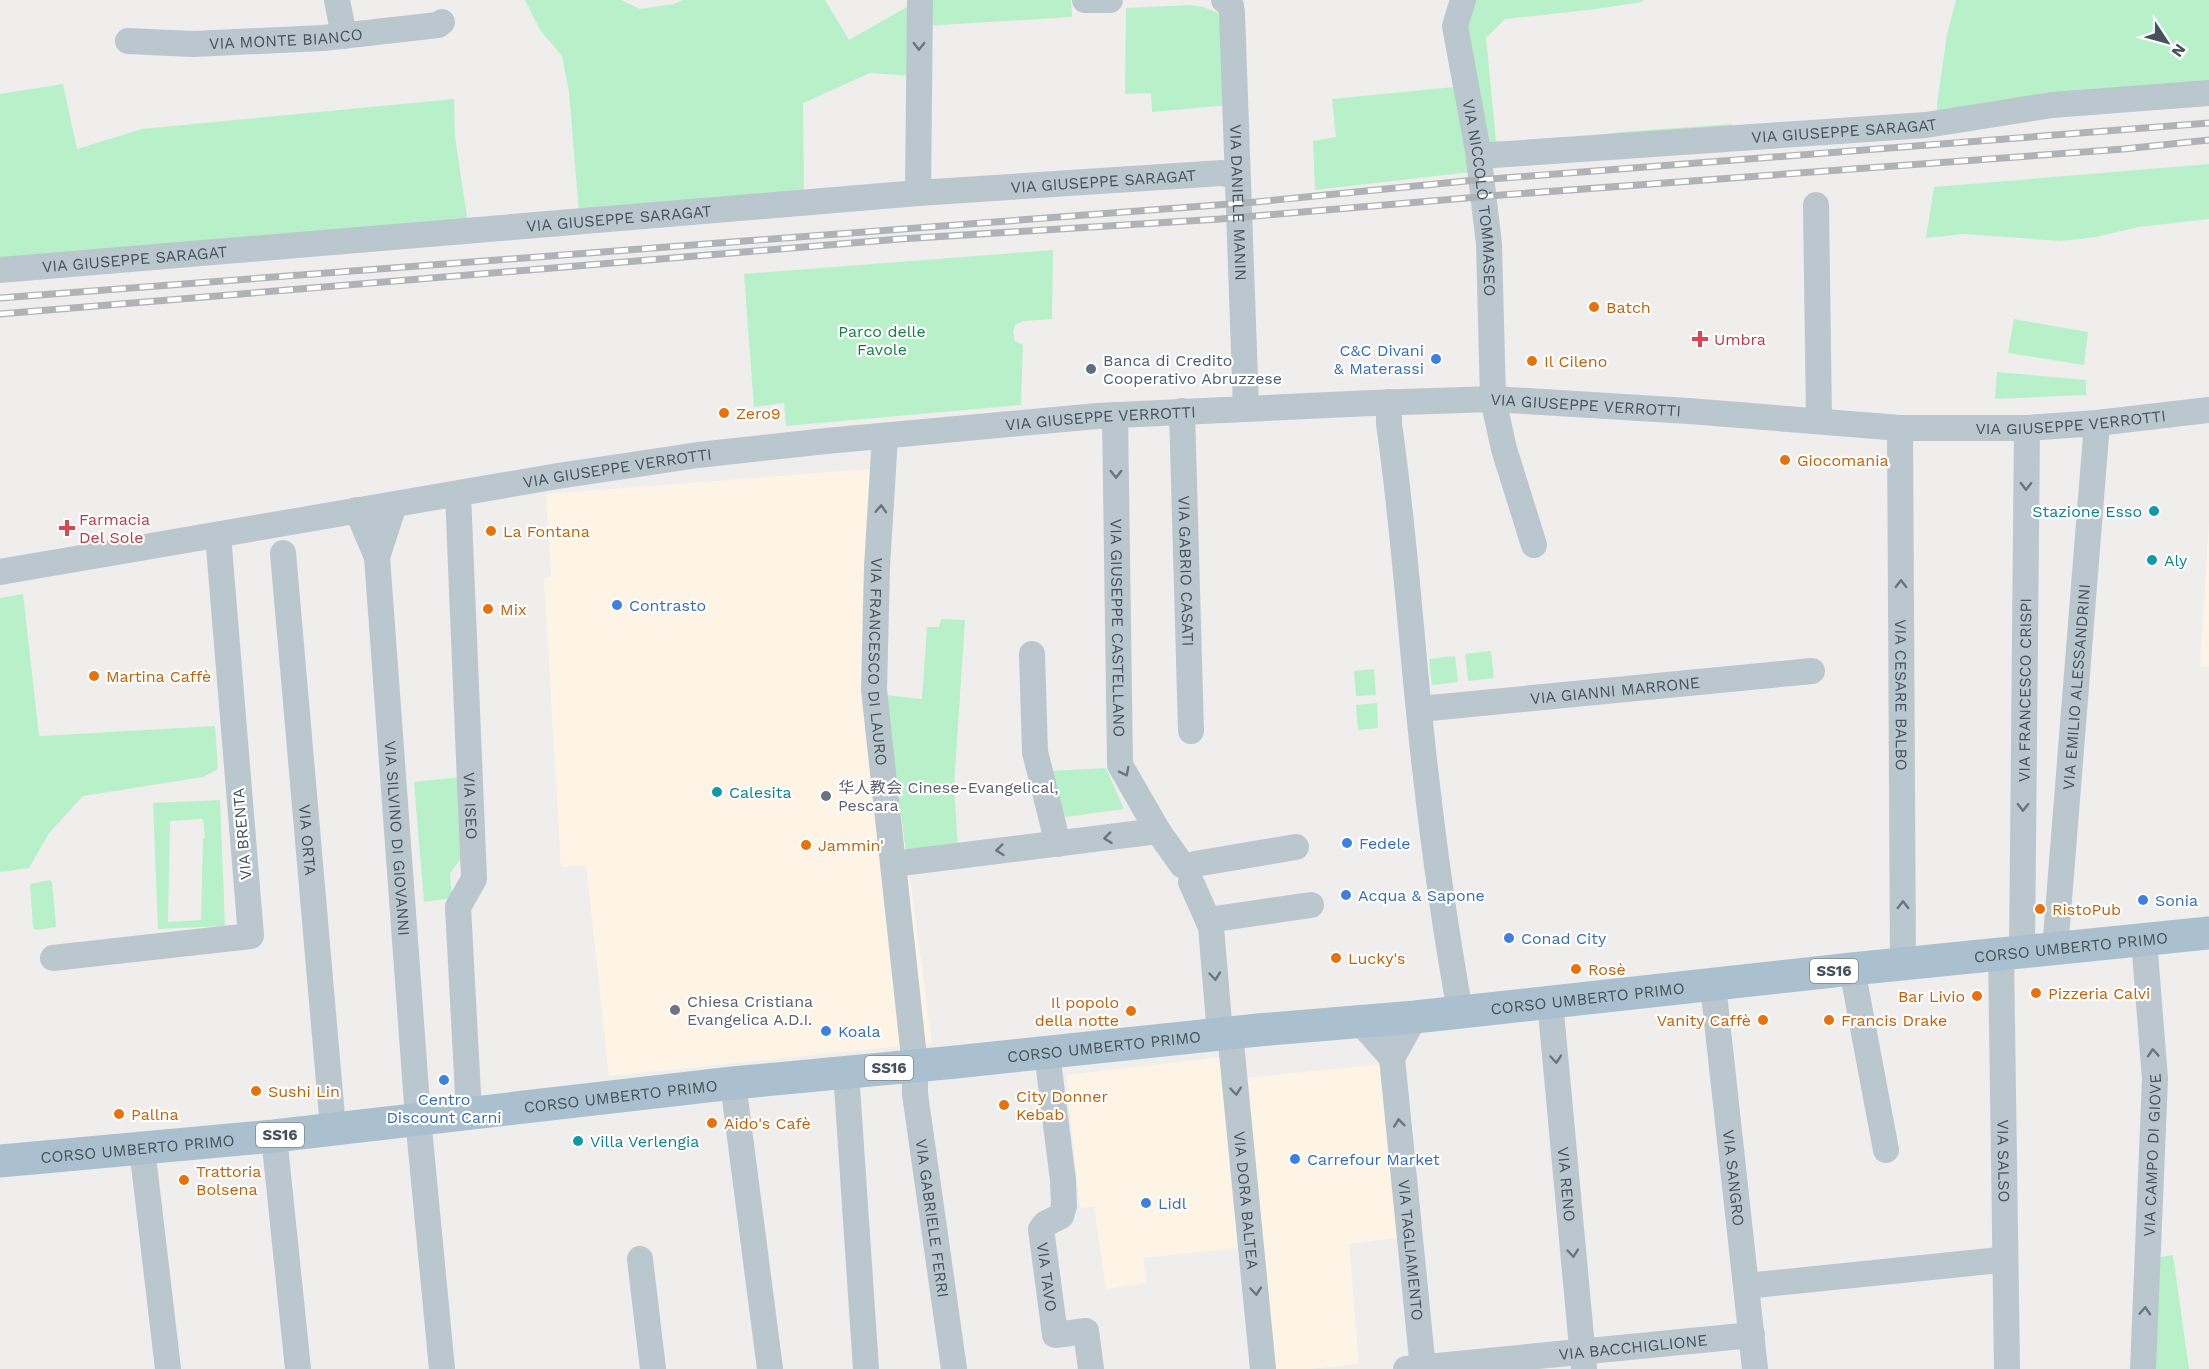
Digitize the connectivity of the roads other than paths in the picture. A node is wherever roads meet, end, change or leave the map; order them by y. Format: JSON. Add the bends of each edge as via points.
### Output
{"nodes":[{"id":1,"x":337,"y":0,"type":"edge"},
{"id":2,"x":920,"y":0,"type":"edge"},
{"id":3,"x":1085,"y":0,"type":"edge"},
{"id":4,"x":1110,"y":0,"type":"edge"},
{"id":5,"x":1224,"y":0,"type":"edge"},
{"id":6,"x":1463,"y":0,"type":"edge"},
{"id":7,"x":442,"y":22,"type":"dead end"},
{"id":8,"x":344,"y":36,"type":"junction"},
{"id":9,"x":128,"y":41,"type":"dead end"},
{"id":10,"x":2209,"y":93,"type":"edge"},
{"id":11,"x":1479,"y":156,"type":"junction"},
{"id":12,"x":1237,"y":177,"type":"junction"},
{"id":13,"x":918,"y":193,"type":"junction"},
{"id":14,"x":1816,"y":205,"type":"dead end"},
{"id":15,"x":0,"y":270,"type":"edge"},
{"id":16,"x":1493,"y":399,"type":"junction"},
{"id":17,"x":1389,"y":402,"type":"junction"},
{"id":18,"x":1246,"y":408,"type":"junction"},
{"id":19,"x":2209,"y":410,"type":"edge"},
{"id":20,"x":1182,"y":411,"type":"junction"},
{"id":21,"x":1115,"y":415,"type":"junction"},
{"id":22,"x":1819,"y":420,"type":"junction"},
{"id":23,"x":2097,"y":423,"type":"junction"},
{"id":24,"x":1900,"y":428,"type":"junction"},
{"id":25,"x":2027,"y":428,"type":"junction"},
{"id":26,"x":885,"y":436,"type":"junction"},
{"id":27,"x":458,"y":494,"type":"junction"},
{"id":28,"x":394,"y":505,"type":"junction"},
{"id":29,"x":357,"y":510,"type":"junction"},
{"id":30,"x":218,"y":535,"type":"junction"},
{"id":31,"x":1534,"y":545,"type":"dead end"},
{"id":32,"x":283,"y":552,"type":"dead end"},
{"id":33,"x":377,"y":557,"type":"junction"},
{"id":34,"x":0,"y":572,"type":"edge"},
{"id":35,"x":1032,"y":654,"type":"dead end"},
{"id":36,"x":1812,"y":671,"type":"dead end"},
{"id":37,"x":1420,"y":709,"type":"junction"},
{"id":38,"x":1191,"y":730,"type":"dead end"},
{"id":39,"x":1158,"y":831,"type":"junction"},
{"id":40,"x":1058,"y":844,"type":"junction"},
{"id":41,"x":1296,"y":847,"type":"dead end"},
{"id":42,"x":893,"y":864,"type":"junction"},
{"id":43,"x":1189,"y":871,"type":"junction"},
{"id":44,"x":1311,"y":905,"type":"dead end"},
{"id":45,"x":1208,"y":920,"type":"junction"},
{"id":46,"x":2209,"y":933,"type":"edge"},
{"id":47,"x":2144,"y":940,"type":"junction"},
{"id":48,"x":2055,"y":950,"type":"junction"},
{"id":49,"x":2012,"y":953,"type":"junction"},
{"id":50,"x":53,"y":958,"type":"dead end"},
{"id":51,"x":1903,"y":963,"type":"junction"},
{"id":52,"x":1852,"y":969,"type":"junction"},
{"id":53,"x":1713,"y":985,"type":"junction"},
{"id":54,"x":1550,"y":1001,"type":"junction"},
{"id":55,"x":1460,"y":1011,"type":"junction"},
{"id":56,"x":1415,"y":1017,"type":"junction"},
{"id":57,"x":1361,"y":1023,"type":"junction"},
{"id":58,"x":1225,"y":1033,"type":"junction"},
{"id":59,"x":1047,"y":1053,"type":"junction"},
{"id":60,"x":1392,"y":1058,"type":"junction"},
{"id":61,"x":915,"y":1066,"type":"junction"},
{"id":62,"x":846,"y":1072,"type":"junction"},
{"id":63,"x":734,"y":1083,"type":"junction"},
{"id":64,"x":469,"y":1113,"type":"junction"},
{"id":65,"x":418,"y":1118,"type":"junction"},
{"id":66,"x":333,"y":1128,"type":"junction"},
{"id":67,"x":274,"y":1136,"type":"junction"},
{"id":68,"x":142,"y":1148,"type":"junction"},
{"id":69,"x":1886,"y":1150,"type":"dead end"},
{"id":70,"x":0,"y":1161,"type":"edge"},
{"id":71,"x":640,"y":1260,"type":"dead end"},
{"id":72,"x":2000,"y":1260,"type":"dead end"},
{"id":73,"x":1746,"y":1286,"type":"junction"},
{"id":74,"x":1752,"y":1335,"type":"junction"},
{"id":75,"x":1583,"y":1360,"type":"edge"},
{"id":76,"x":1417,"y":1368,"type":"edge"},
{"id":77,"x":168,"y":1369,"type":"edge"},
{"id":78,"x":298,"y":1369,"type":"edge"},
{"id":79,"x":442,"y":1369,"type":"edge"},
{"id":80,"x":653,"y":1369,"type":"edge"},
{"id":81,"x":770,"y":1369,"type":"edge"},
{"id":82,"x":866,"y":1369,"type":"edge"},
{"id":83,"x":954,"y":1369,"type":"edge"},
{"id":84,"x":1091,"y":1369,"type":"edge"},
{"id":85,"x":1263,"y":1369,"type":"edge"},
{"id":86,"x":1755,"y":1369,"type":"edge"},
{"id":87,"x":2007,"y":1369,"type":"edge"},
{"id":88,"x":2143,"y":1369,"type":"edge"}],
"edges":[{"from":1,"to":8,"type":"street"},
{"from":2,"to":13,"type":"street","one_way":true},
{"from":3,"to":4,"type":"street"},
{"from":5,"to":12,"type":"street","name":"VIA DANIELE MANIN","via":[[1233,13]]},
{"from":6,"to":11,"type":"street","name":"VIA NICCOLÒ TOMMASEO","via":[[1455,26]]},
{"from":7,"to":8,"type":"street","name":"VIA MONTE BIANCO"},
{"from":8,"to":9,"type":"street","name":"VIA MONTE BIANCO","via":[[194,44]]},
{"from":10,"to":11,"type":"street","name":"VIA GIUSEPPE SARAGAT","via":[[2052,105],[1926,125]]},
{"from":11,"to":16,"type":"street","name":"VIA NICCOLÒ TOMMASEO","via":[[1489,244]]},
{"from":12,"to":13,"type":"street","name":"VIA GIUSEPPE SARAGAT","via":[[1222,173]]},
{"from":12,"to":18,"type":"street","name":"VIA DANIELE MANIN"},
{"from":13,"to":15,"type":"street","name":"VIA GIUSEPPE SARAGAT"},
{"from":14,"to":22,"type":"street"},
{"from":16,"to":17,"type":"street","name":"VIA GIUSEPPE VERROTTI"},
{"from":16,"to":22,"type":"street","name":"VIA GIUSEPPE VERROTTI"},
{"from":16,"to":31,"type":"street","name":"VIA NICCOLÒ TOMMASEO"},
{"from":17,"to":18,"type":"street","name":"VIA GIUSEPPE VERROTTI"},
{"from":17,"to":37,"type":"street"},
{"from":18,"to":20,"type":"street","name":"VIA GIUSEPPE VERROTTI"},
{"from":19,"to":23,"type":"street","name":"VIA GIUSEPPE VERROTTI"},
{"from":20,"to":21,"type":"street","name":"VIA GIUSEPPE VERROTTI"},
{"from":20,"to":38,"type":"street","name":"VIA GABRIO CASATI"},
{"from":21,"to":26,"type":"street","name":"VIA GIUSEPPE VERROTTI"},
{"from":21,"to":39,"type":"street","name":"VIA GIUSEPPE CASTELLANO","one_way":true,"via":[[1120,765]]},
{"from":22,"to":24,"type":"street","name":"VIA GIUSEPPE VERROTTI"},
{"from":23,"to":25,"type":"street","name":"VIA GIUSEPPE VERROTTI"},
{"from":23,"to":48,"type":"street","name":"VIA EMILIO ALESSANDRINI"},
{"from":24,"to":25,"type":"street","name":"VIA GIUSEPPE VERROTTI"},
{"from":51,"to":24,"type":"street","name":"VIA CESARE BALBO","one_way":true},
{"from":25,"to":49,"type":"street","name":"VIA FRANCESCO CRISPI","one_way":true},
{"from":26,"to":27,"type":"street","name":"VIA GIUSEPPE VERROTTI","via":[[698,455]]},
{"from":42,"to":26,"type":"street","name":"VIA FRANCESCO DI LAURO","one_way":true,"via":[[874,690]]},
{"from":27,"to":28,"type":"street","name":"VIA GIUSEPPE VERROTTI"},
{"from":27,"to":64,"type":"street","name":"VIA ISEO","via":[[474,879],[458,907]]},
{"from":28,"to":29,"type":"street","name":"VIA GIUSEPPE VERROTTI"},
{"from":28,"to":33,"type":"street","name":"VIA SILVINO DI GIOVANNI"},
{"from":29,"to":30,"type":"street","name":"VIA GIUSEPPE VERROTTI"},
{"from":29,"to":33,"type":"street","name":"VIA SILVINO DI GIOVANNI"},
{"from":30,"to":34,"type":"street","name":"VIA GIUSEPPE VERROTTI"},
{"from":30,"to":50,"type":"street","name":"VIA BRENTA","via":[[250,936]]},
{"from":32,"to":66,"type":"street","name":"VIA ORTA"},
{"from":33,"to":65,"type":"street","name":"VIA SILVINO DI GIOVANNI"},
{"from":35,"to":40,"type":"street","via":[[1035,752]]},
{"from":36,"to":37,"type":"street","name":"VIA GIANNI MARRONE"},
{"from":37,"to":55,"type":"street","via":[[1435,850]]},
{"from":39,"to":40,"type":"street","one_way":true},
{"from":39,"to":43,"type":"street","name":"VIA GIUSEPPE CASTELLANO"},
{"from":40,"to":42,"type":"street","one_way":true},
{"from":41,"to":43,"type":"street"},
{"from":42,"to":61,"type":"street","name":"VIA FRANCESCO DI LAURO"},
{"from":43,"to":45,"type":"street","name":"VIA GIUSEPPE CASTELLANO"},
{"from":44,"to":45,"type":"street"},
{"from":45,"to":58,"type":"street","name":"VIA GIUSEPPE CASTELLANO","one_way":true},
{"from":46,"to":47,"type":"main road","name":"CORSO UMBERTO PRIMO","number":"SS16"},
{"from":47,"to":48,"type":"main road","name":"CORSO UMBERTO PRIMO","number":"SS16"},
{"from":88,"to":47,"type":"street","name":"VIA CAMPO DI GIOVE","one_way":true,"via":[[2155,1079]]},
{"from":48,"to":49,"type":"main road","name":"CORSO UMBERTO PRIMO","number":"SS16"},
{"from":49,"to":51,"type":"main road","name":"CORSO UMBERTO PRIMO","number":"SS16"},
{"from":49,"to":87,"type":"street","name":"VIA SALSO"},
{"from":51,"to":52,"type":"main road","name":"CORSO UMBERTO PRIMO","number":"SS16"},
{"from":52,"to":53,"type":"main road","name":"CORSO UMBERTO PRIMO","number":"SS16"},
{"from":52,"to":69,"type":"street"},
{"from":53,"to":54,"type":"main road","name":"CORSO UMBERTO PRIMO","number":"SS16"},
{"from":53,"to":73,"type":"street","name":"VIA SANGRO"},
{"from":54,"to":55,"type":"main road","name":"CORSO UMBERTO PRIMO","number":"SS16"},
{"from":54,"to":75,"type":"street","name":"VIA RENO","one_way":true},
{"from":55,"to":56,"type":"main road","name":"CORSO UMBERTO PRIMO","number":"SS16"},
{"from":56,"to":57,"type":"main road","name":"CORSO UMBERTO PRIMO","number":"SS16"},
{"from":56,"to":60,"type":"street"},
{"from":57,"to":58,"type":"main road","name":"CORSO UMBERTO PRIMO","number":"SS16"},
{"from":57,"to":60,"type":"street"},
{"from":58,"to":59,"type":"main road","name":"CORSO UMBERTO PRIMO","number":"SS16"},
{"from":58,"to":85,"type":"street","name":"VIA DORA BALTEA","one_way":true},
{"from":59,"to":61,"type":"main road","name":"CORSO UMBERTO PRIMO","number":"SS16"},
{"from":59,"to":84,"type":"street","name":"VIA TAVO","via":[[1064,1206],[1061,1216],[1041,1229],[1055,1335],[1086,1331]]},
{"from":76,"to":60,"type":"street","name":"VIA TAGLIAMENTO","one_way":true},
{"from":61,"to":62,"type":"main road","name":"CORSO UMBERTO PRIMO","number":"SS16"},
{"from":61,"to":83,"type":"street","name":"VIA GABRIELE FERRI","via":[[915,1094]]},
{"from":62,"to":63,"type":"main road","name":"CORSO UMBERTO PRIMO","number":"SS16"},
{"from":62,"to":82,"type":"street"},
{"from":63,"to":64,"type":"main road","name":"CORSO UMBERTO PRIMO","number":"SS16"},
{"from":63,"to":81,"type":"street"},
{"from":64,"to":65,"type":"main road","name":"CORSO UMBERTO PRIMO","number":"SS16"},
{"from":65,"to":66,"type":"main road","name":"CORSO UMBERTO PRIMO","number":"SS16"},
{"from":65,"to":79,"type":"street","name":"VIA SILVINO DI GIOVANNI"},
{"from":66,"to":67,"type":"main road","name":"CORSO UMBERTO PRIMO","number":"SS16"},
{"from":67,"to":68,"type":"main road","name":"CORSO UMBERTO PRIMO","number":"SS16"},
{"from":67,"to":78,"type":"street"},
{"from":68,"to":70,"type":"main road","name":"CORSO UMBERTO PRIMO","number":"SS16"},
{"from":68,"to":77,"type":"street"},
{"from":71,"to":80,"type":"street"},
{"from":72,"to":73,"type":"street"},
{"from":73,"to":74,"type":"street","name":"VIA SANGRO"},
{"from":74,"to":75,"type":"street","name":"VIA BACCHIGLIONE"},
{"from":74,"to":86,"type":"street","name":"VIA SANGRO"},
{"from":75,"to":76,"type":"street","name":"VIA BACCHIGLIONE"}]}
